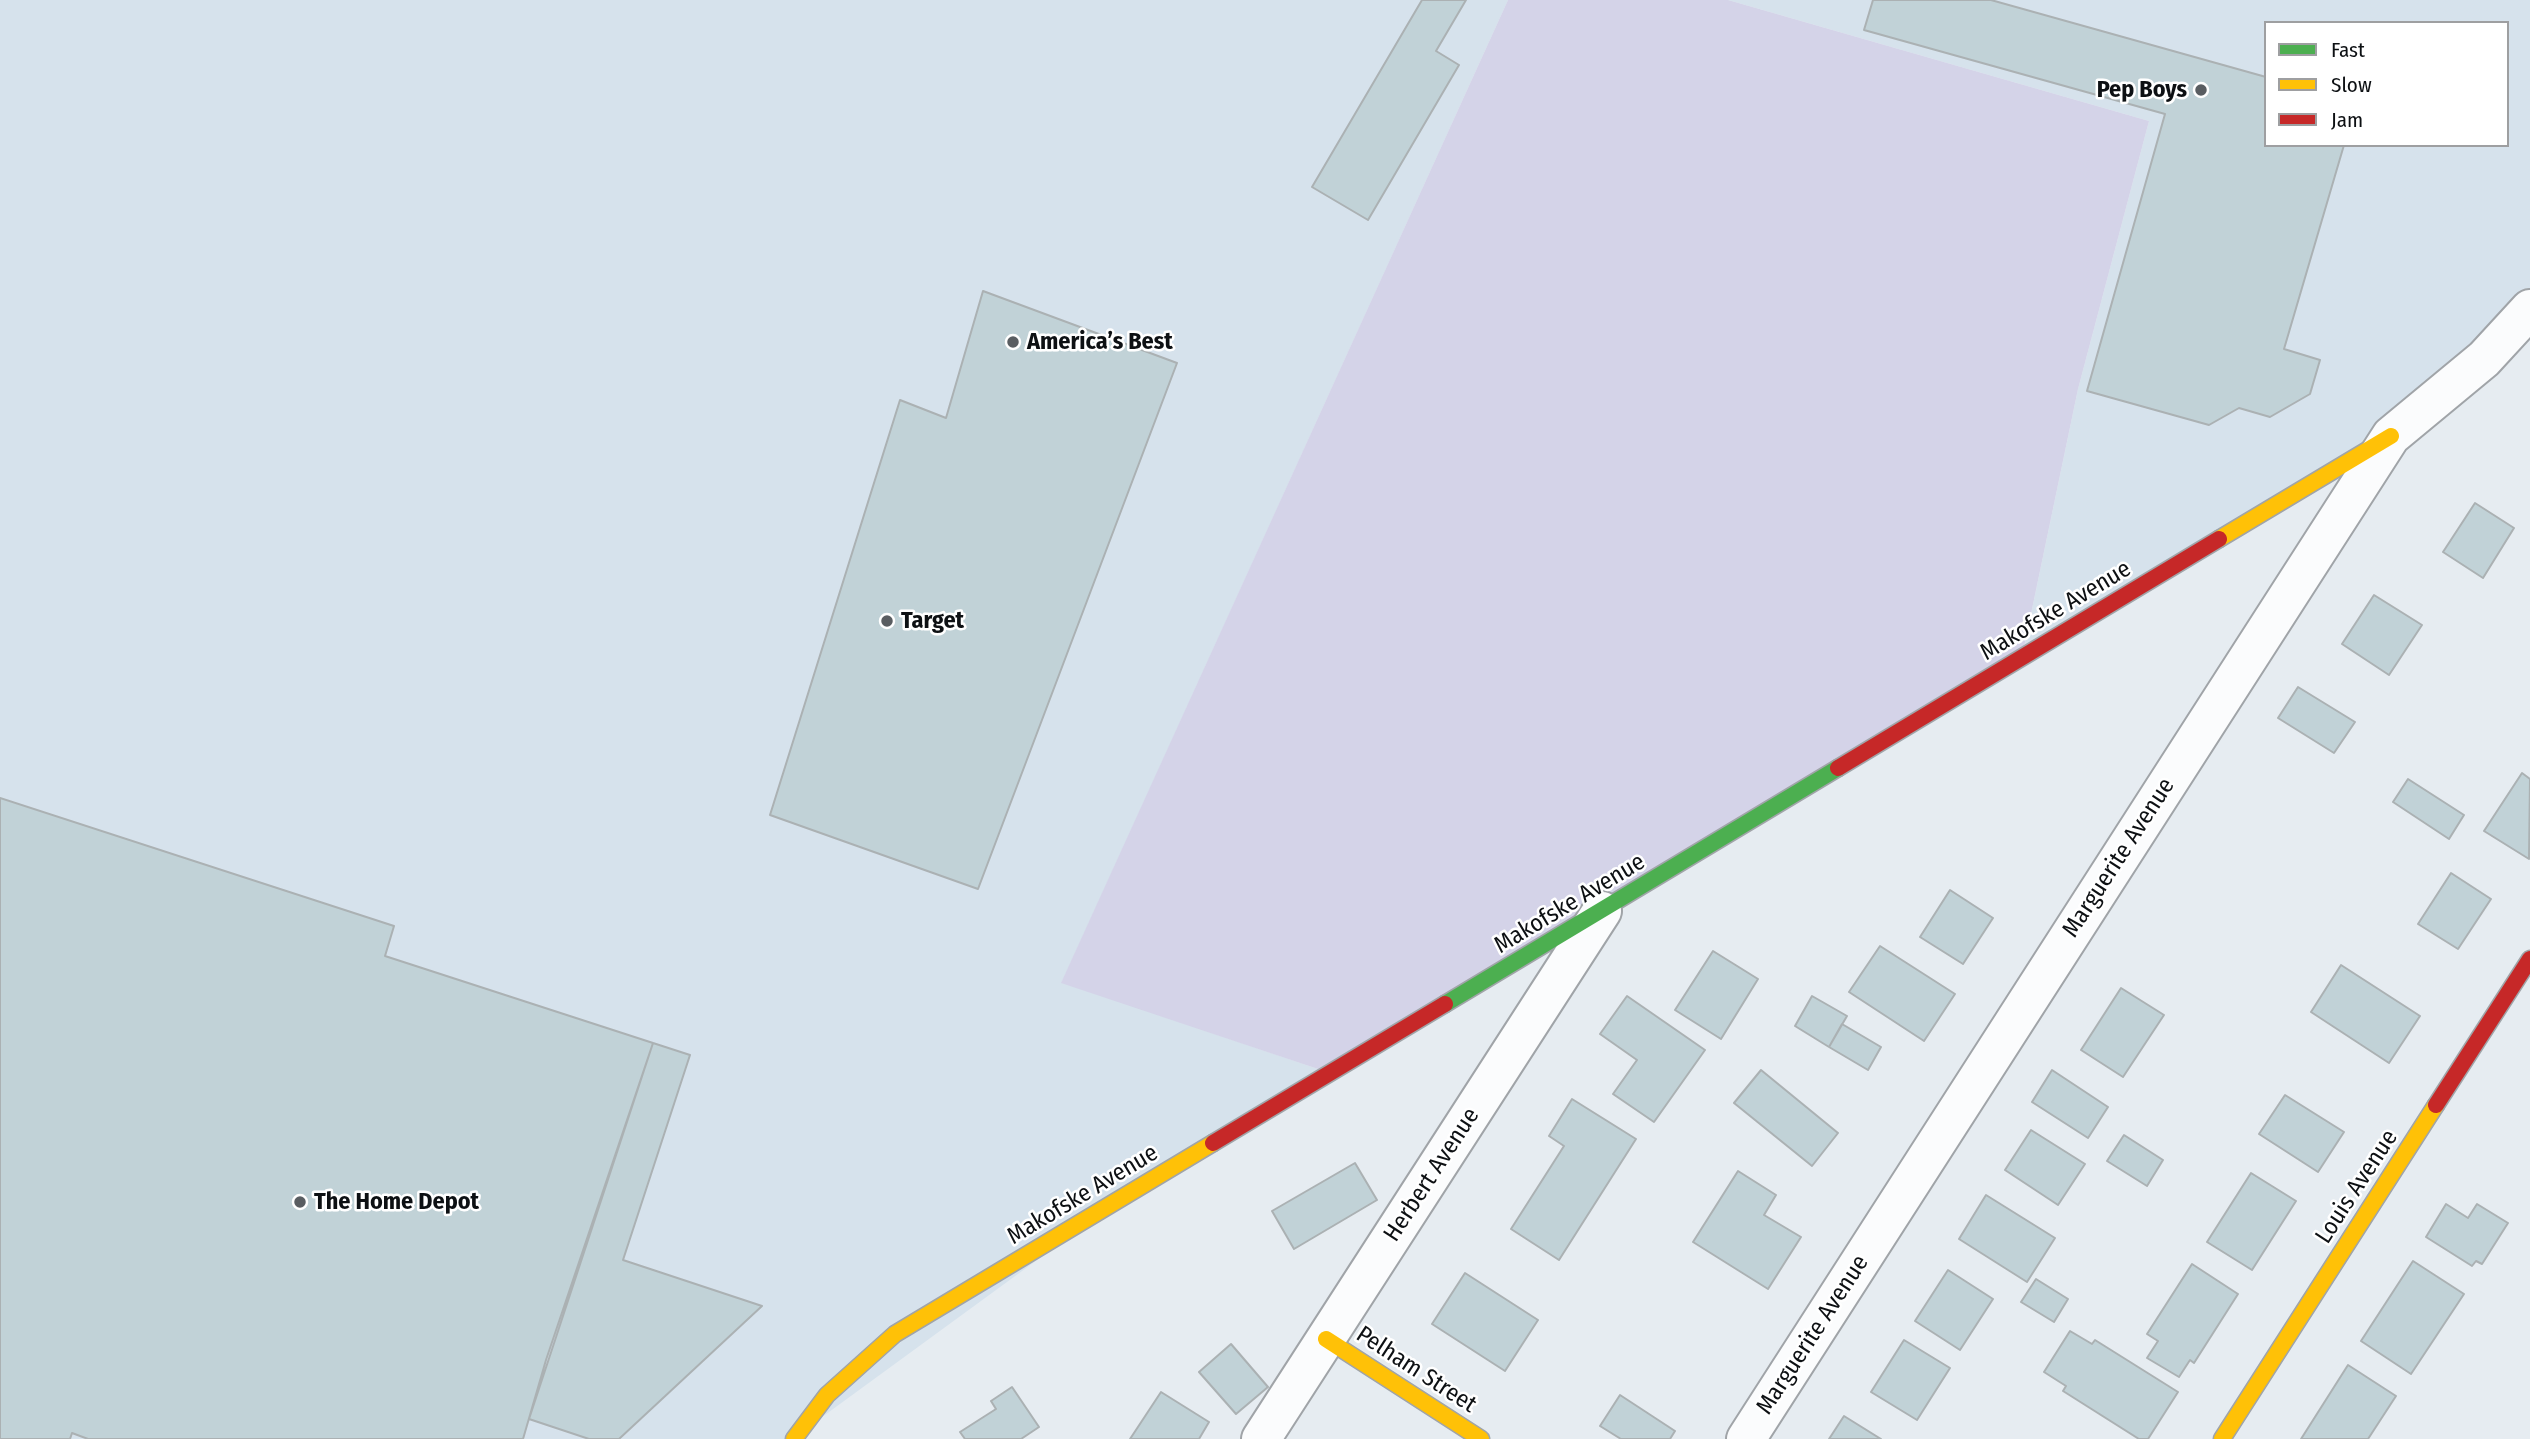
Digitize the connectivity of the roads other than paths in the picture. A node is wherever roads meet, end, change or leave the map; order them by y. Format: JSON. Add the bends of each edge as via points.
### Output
{"nodes":[{"id":1,"x":2530,"y":309,"type":"edge"},
{"id":2,"x":2391,"y":436,"type":"junction"},
{"id":3,"x":1602,"y":911,"type":"junction"},
{"id":4,"x":2530,"y":959,"type":"edge"},
{"id":5,"x":1326,"y":1339,"type":"junction"},
{"id":6,"x":794,"y":1438,"type":"edge"},
{"id":7,"x":1261,"y":1439,"type":"edge"},
{"id":8,"x":1481,"y":1439,"type":"edge"},
{"id":9,"x":1746,"y":1439,"type":"edge"},
{"id":10,"x":2222,"y":1439,"type":"edge"}],
"edges":[{"from":1,"to":2,"type":"street","name":"Marguerite Avenue","via":[[2484,359]]},
{"from":2,"to":3,"type":"street","name":"Makofske Avenue"},
{"from":2,"to":9,"type":"street","name":"Marguerite Avenue"},
{"from":3,"to":5,"type":"street","name":"Herbert Avenue"},
{"from":3,"to":6,"type":"street","name":"Makofske Avenue","via":[[895,1334],[827,1395]]},
{"from":4,"to":10,"type":"street","name":"Louis Avenue"},
{"from":5,"to":7,"type":"street","name":"Herbert Avenue"},
{"from":5,"to":8,"type":"street","name":"Pelham Street"}]}
